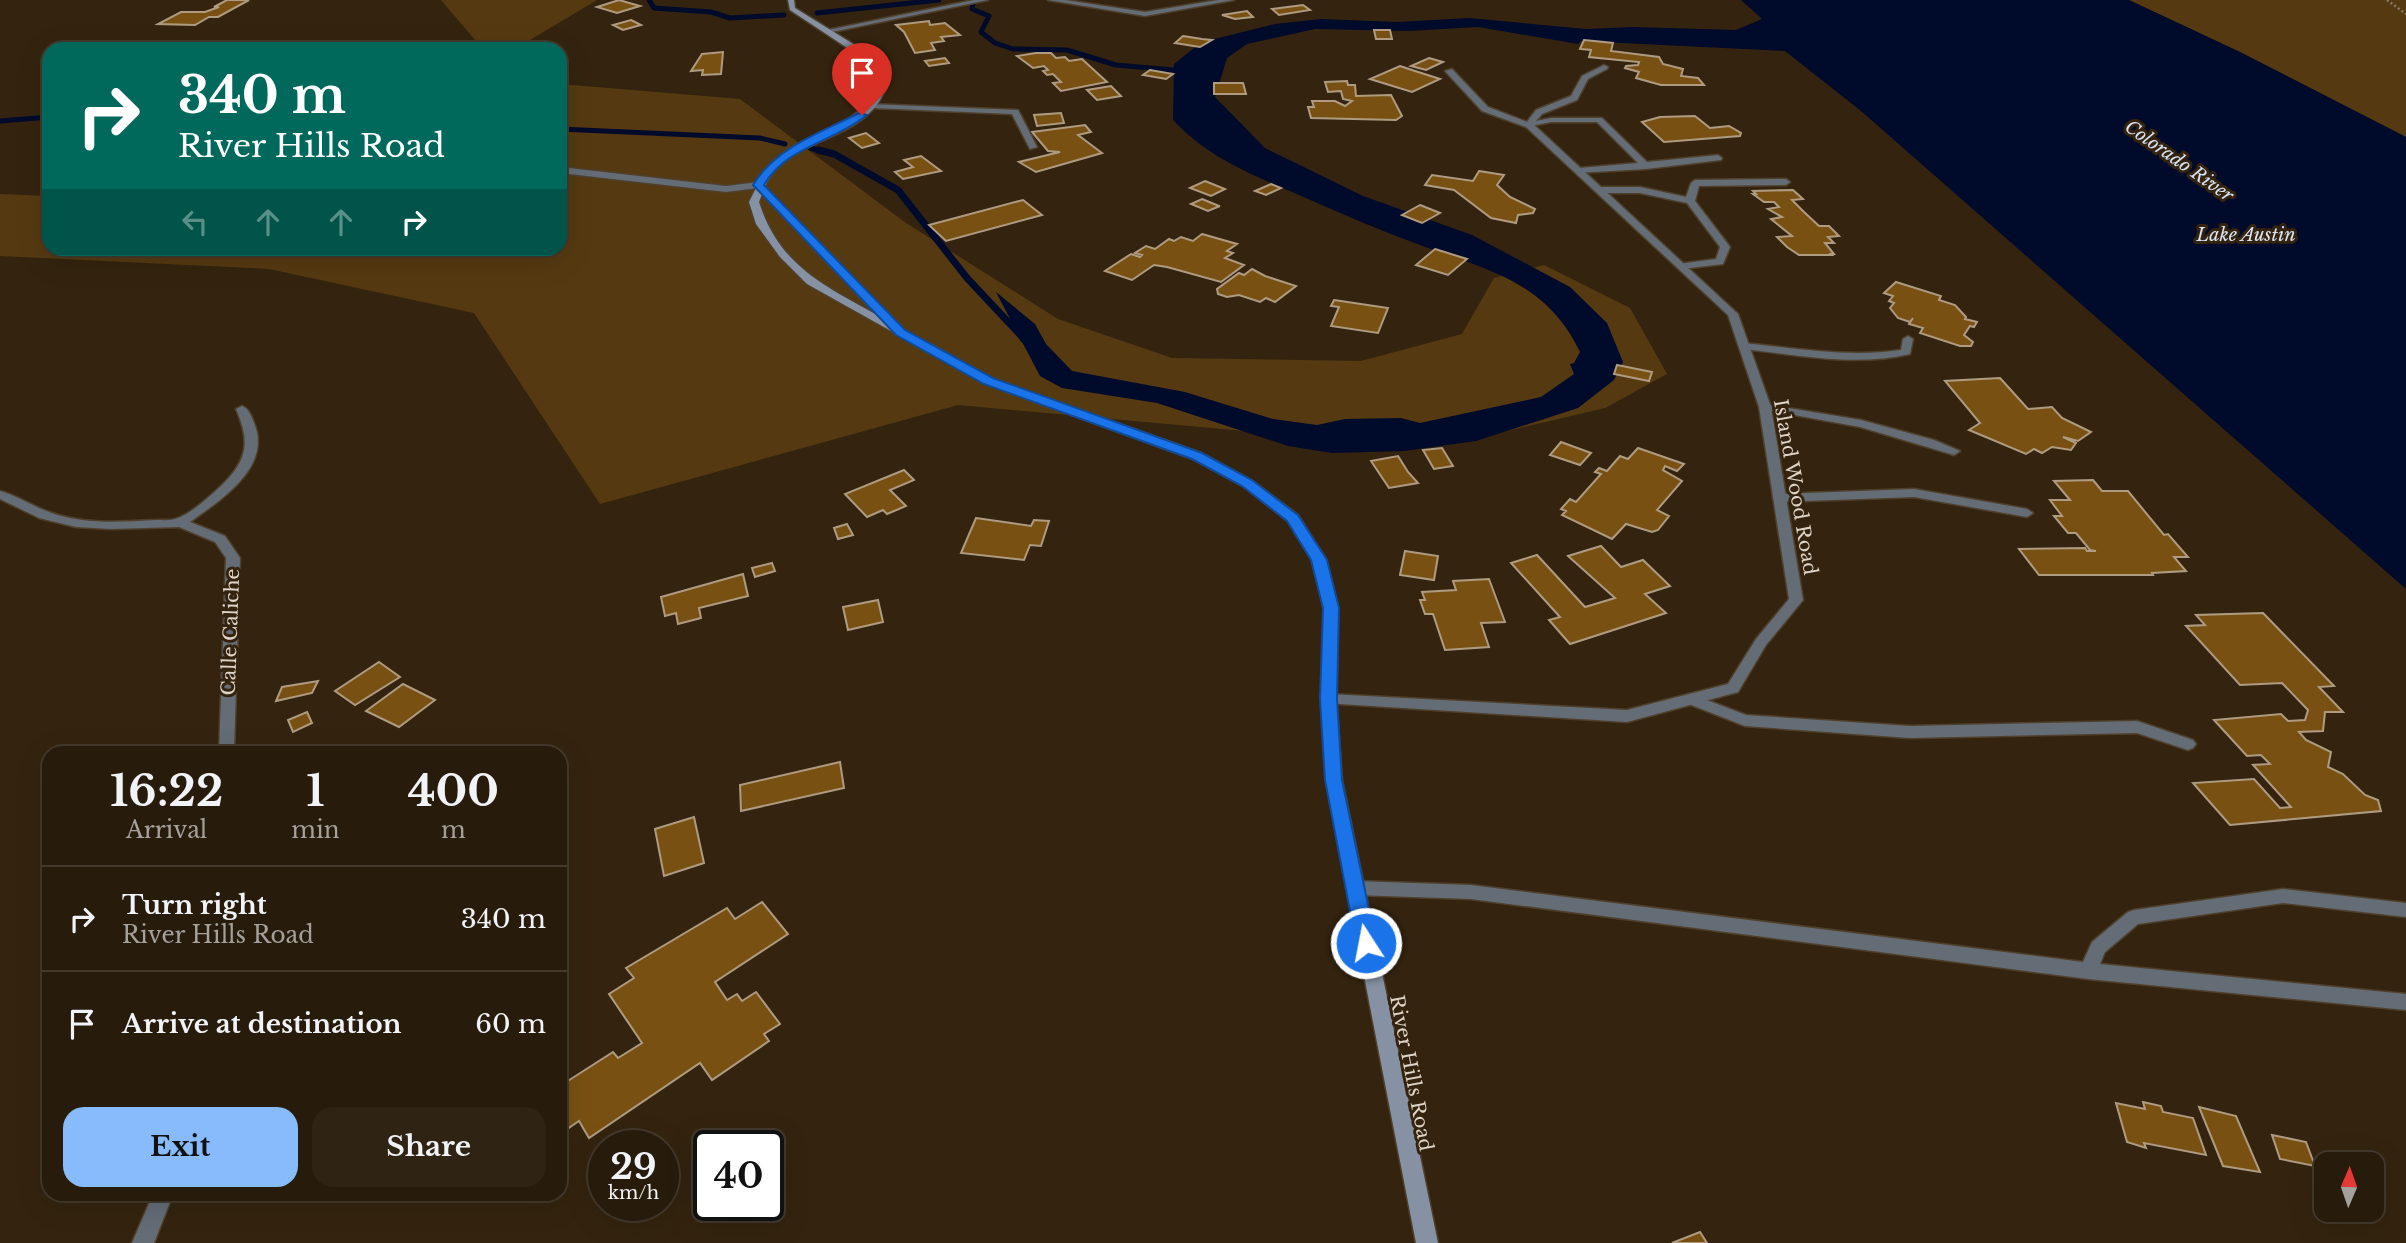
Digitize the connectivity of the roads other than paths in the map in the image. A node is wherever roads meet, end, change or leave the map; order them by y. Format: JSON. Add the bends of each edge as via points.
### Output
{"nodes":[{"id":1,"x":791,"y":0,"type":"edge"},
{"id":2,"x":985,"y":0,"type":"edge"},
{"id":3,"x":1051,"y":0,"type":"edge"},
{"id":4,"x":1231,"y":0,"type":"edge"},
{"id":5,"x":827,"y":31,"type":"junction"},
{"id":6,"x":1604,"y":67,"type":"dead end"},
{"id":7,"x":1450,"y":71,"type":"dead end"},
{"id":8,"x":872,"y":106,"type":"junction"},
{"id":9,"x":1529,"y":125,"type":"junction"},
{"id":10,"x":1033,"y":147,"type":"dead end"},
{"id":11,"x":1718,"y":158,"type":"dead end"},
{"id":12,"x":1646,"y":166,"type":"junction"},
{"id":13,"x":567,"y":171,"type":"edge"},
{"id":14,"x":1579,"y":172,"type":"junction"},
{"id":15,"x":1786,"y":182,"type":"dead end"},
{"id":16,"x":758,"y":185,"type":"junction"},
{"id":17,"x":1599,"y":190,"type":"junction"},
{"id":18,"x":1690,"y":201,"type":"junction"},
{"id":19,"x":1682,"y":267,"type":"junction"},
{"id":20,"x":901,"y":333,"type":"junction"},
{"id":21,"x":1908,"y":339,"type":"dead end"},
{"id":22,"x":1744,"y":346,"type":"junction"},
{"id":23,"x":1765,"y":407,"type":"junction"},
{"id":24,"x":242,"y":410,"type":"dead end"},
{"id":25,"x":1954,"y":452,"type":"dead end"},
{"id":26,"x":0,"y":495,"type":"edge"},
{"id":27,"x":1779,"y":498,"type":"junction"},
{"id":28,"x":2027,"y":513,"type":"dead end"},
{"id":29,"x":180,"y":523,"type":"junction"},
{"id":30,"x":1329,"y":699,"type":"junction"},
{"id":31,"x":1691,"y":699,"type":"junction"},
{"id":32,"x":2188,"y":744,"type":"dead end"},
{"id":33,"x":226,"y":746,"type":"edge"},
{"id":34,"x":1355,"y":888,"type":"junction"},
{"id":35,"x":2406,"y":910,"type":"edge"},
{"id":36,"x":2088,"y":971,"type":"junction"},
{"id":37,"x":2406,"y":1002,"type":"edge"},
{"id":38,"x":160,"y":1201,"type":"edge"},
{"id":39,"x":143,"y":1243,"type":"edge"},
{"id":40,"x":1427,"y":1243,"type":"edge"}],
"edges":[{"from":1,"to":5,"type":"street","via":[[792,9]]},
{"from":2,"to":5,"type":"street"},
{"from":3,"to":4,"type":"street","via":[[1138,14]]},
{"from":5,"to":8,"type":"street","via":[[868,60],[882,88]]},
{"from":6,"to":9,"type":"street","via":[[1585,78],[1574,97],[1539,112]]},
{"from":7,"to":9,"type":"street","via":[[1485,109]]},
{"from":8,"to":10,"type":"street","via":[[1015,112]]},
{"from":8,"to":16,"type":"street","via":[[788,153]]},
{"from":9,"to":12,"type":"street","via":[[1599,120]]},
{"from":9,"to":14,"type":"street","name":"Island Wood Road"},
{"from":11,"to":12,"type":"street"},
{"from":12,"to":14,"type":"street"},
{"from":13,"to":16,"type":"street","via":[[726,189]]},
{"from":14,"to":17,"type":"street","name":"Island Wood Road"},
{"from":15,"to":18,"type":"street","via":[[1695,183]]},
{"from":16,"to":20,"type":"street","name":"River Hills Road"},
{"from":16,"to":20,"type":"street","name":"River Hills Road","via":[[754,201],[761,224],[783,255],[811,282]]},
{"from":17,"to":18,"type":"street","via":[[1640,190]]},
{"from":17,"to":19,"type":"street","name":"Island Wood Road"},
{"from":18,"to":19,"type":"street","via":[[1725,247],[1720,262]]},
{"from":19,"to":22,"type":"street","name":"Island Wood Road","via":[[1733,313]]},
{"from":20,"to":30,"type":"street","name":"River Hills Road","via":[[988,381],[1197,456],[1247,483],[1293,518],[1319,560],[1331,608]]},
{"from":21,"to":22,"type":"street","via":[[1906,352],[1887,356],[1829,356]]},
{"from":22,"to":23,"type":"street","name":"Island Wood Road"},
{"from":23,"to":25,"type":"street","via":[[1841,416]]},
{"from":23,"to":27,"type":"street","name":"Island Wood Road"},
{"from":24,"to":29,"type":"street","via":[[251,424],[252,454],[223,491]]},
{"from":26,"to":29,"type":"street","via":[[75,523]]},
{"from":27,"to":28,"type":"street","via":[[1914,493]]},
{"from":27,"to":31,"type":"street","name":"Island Wood Road","via":[[1796,600],[1761,642],[1733,688]]},
{"from":29,"to":33,"type":"street","name":"Calle Caliche","via":[[220,540],[233,558]]},
{"from":30,"to":31,"type":"street","name":"Island Wood Road","via":[[1627,716]]},
{"from":30,"to":34,"type":"street","name":"River Hills Road","via":[[1334,780]]},
{"from":31,"to":32,"type":"street","via":[[1745,720],[1910,732],[2137,727]]},
{"from":34,"to":36,"type":"street","via":[[1471,892]]},
{"from":34,"to":40,"type":"street","name":"River Hills Road"},
{"from":35,"to":36,"type":"street","via":[[2283,895],[2134,917],[2098,947]]},
{"from":36,"to":37,"type":"street"},
{"from":38,"to":39,"type":"street"}]}
